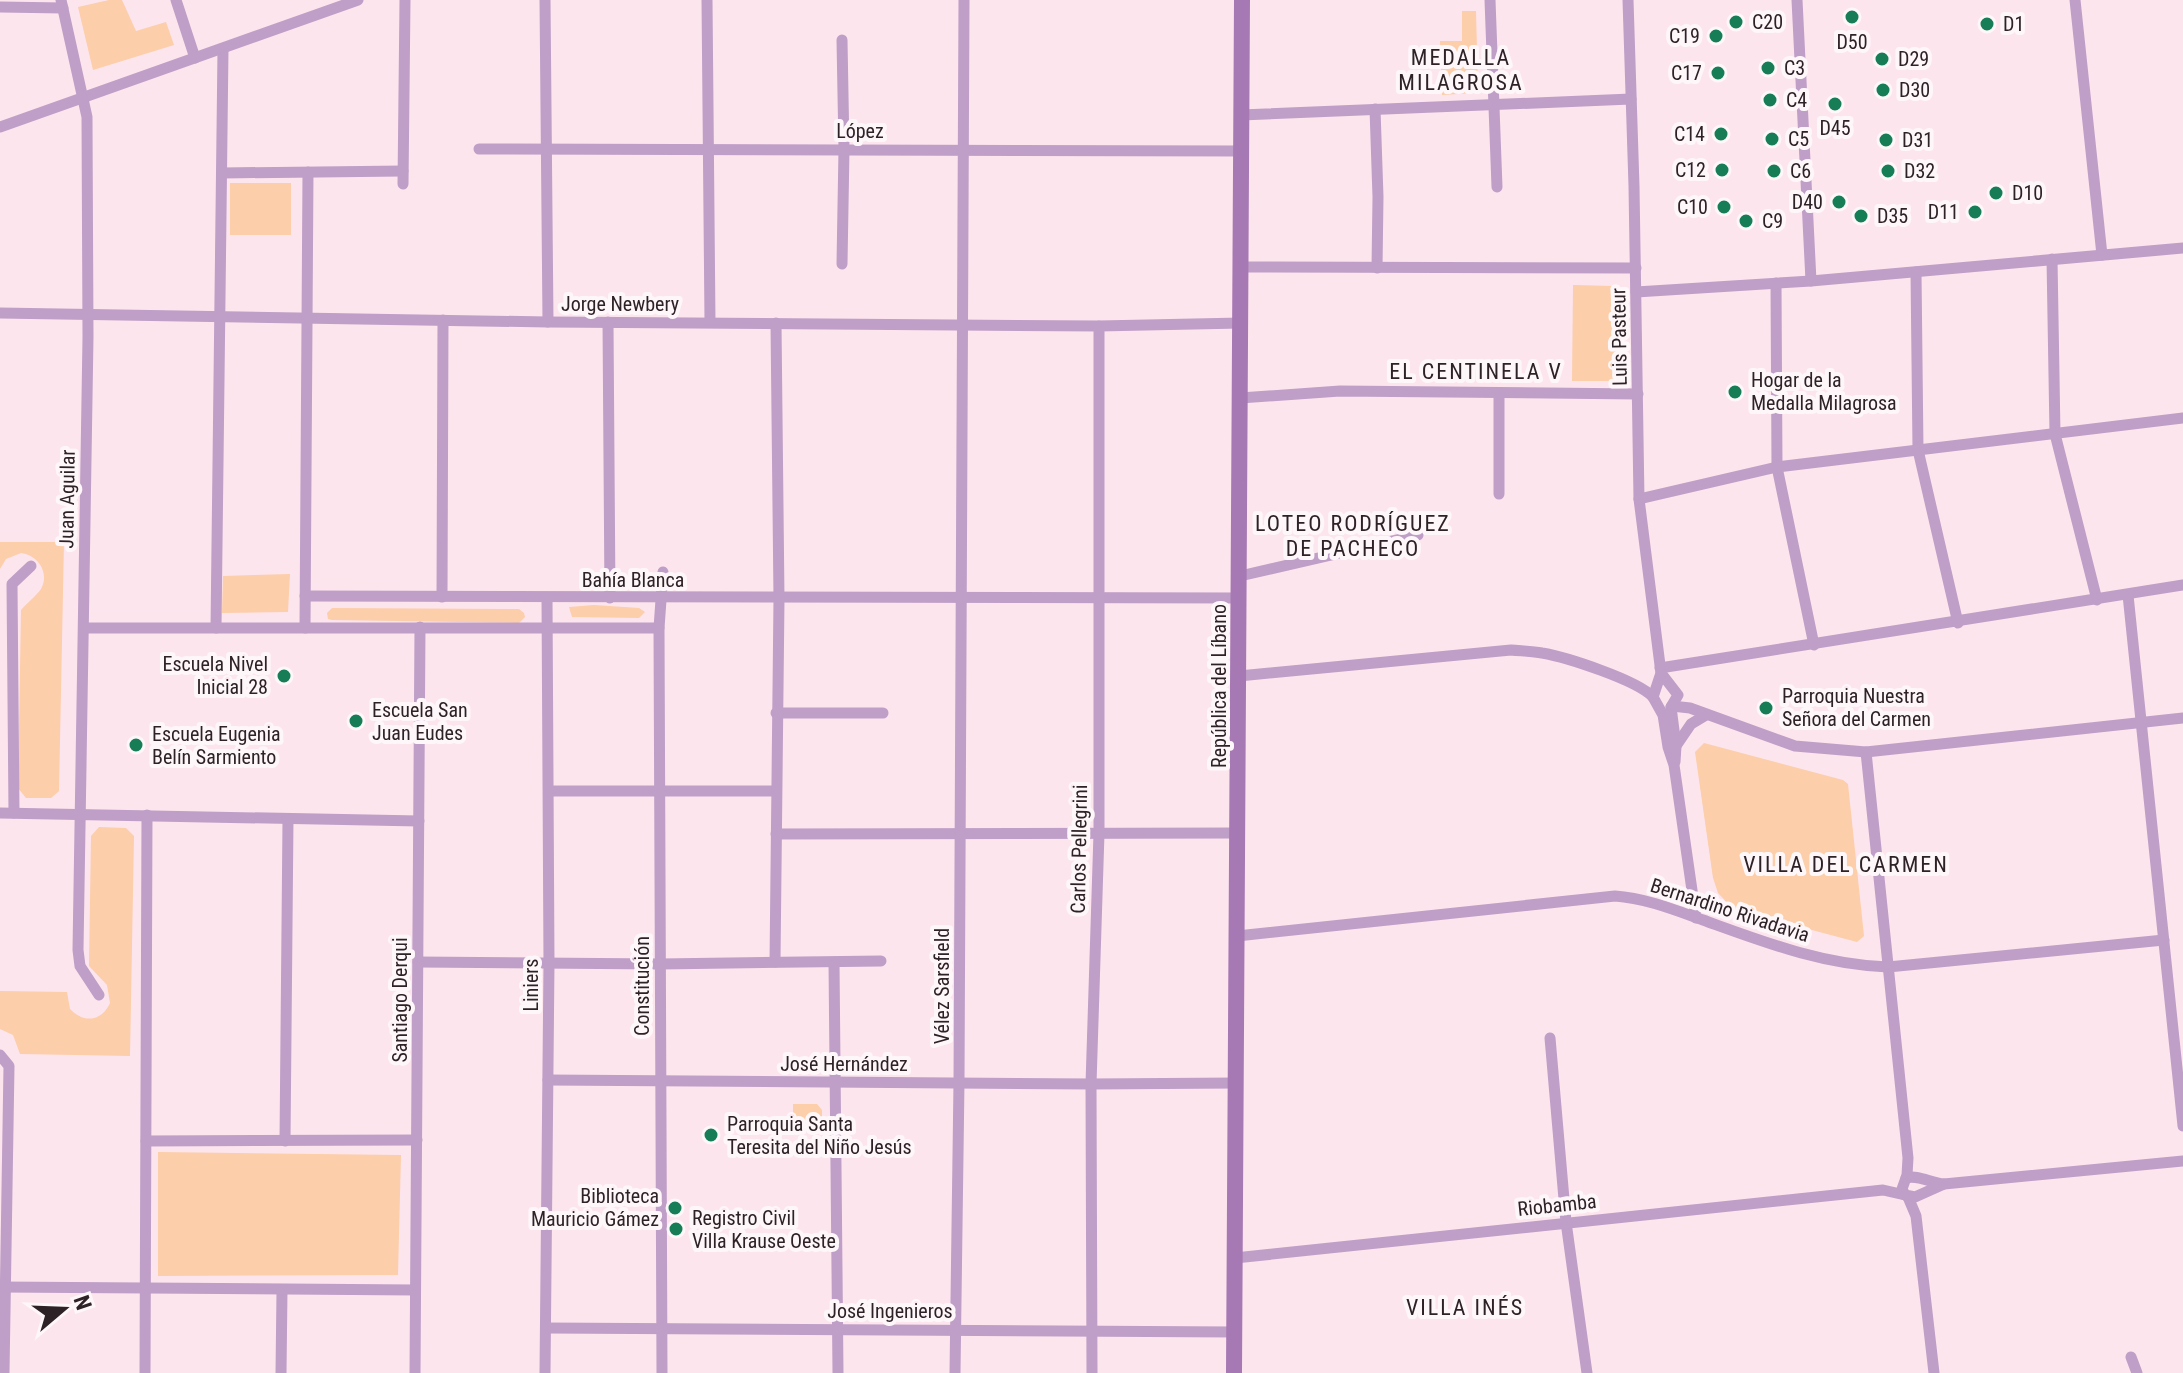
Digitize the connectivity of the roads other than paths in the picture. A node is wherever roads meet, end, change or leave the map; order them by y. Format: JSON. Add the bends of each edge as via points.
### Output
{"nodes":[{"id":1,"x":176,"y":0,"type":"edge"},
{"id":2,"x":358,"y":0,"type":"edge"},
{"id":3,"x":405,"y":0,"type":"edge"},
{"id":4,"x":545,"y":0,"type":"edge"},
{"id":5,"x":707,"y":0,"type":"edge"},
{"id":6,"x":964,"y":0,"type":"edge"},
{"id":7,"x":1242,"y":0,"type":"edge"},
{"id":8,"x":1490,"y":0,"type":"edge"},
{"id":9,"x":1628,"y":0,"type":"edge"},
{"id":10,"x":1797,"y":0,"type":"edge"},
{"id":11,"x":2075,"y":0,"type":"edge"},
{"id":12,"x":62,"y":4,"type":"edge"},
{"id":13,"x":0,"y":7,"type":"edge"},
{"id":14,"x":842,"y":40,"type":"dead end"},
{"id":15,"x":223,"y":49,"type":"junction"},
{"id":16,"x":195,"y":58,"type":"junction"},
{"id":17,"x":84,"y":97,"type":"junction"},
{"id":18,"x":1631,"y":99,"type":"junction"},
{"id":19,"x":1493,"y":105,"type":"junction"},
{"id":20,"x":1375,"y":109,"type":"junction"},
{"id":21,"x":1241,"y":115,"type":"junction"},
{"id":22,"x":0,"y":127,"type":"edge"},
{"id":23,"x":708,"y":148,"type":"junction"},
{"id":24,"x":479,"y":149,"type":"dead end"},
{"id":25,"x":547,"y":149,"type":"junction"},
{"id":26,"x":844,"y":149,"type":"junction"},
{"id":27,"x":964,"y":149,"type":"junction"},
{"id":28,"x":1241,"y":151,"type":"junction"},
{"id":29,"x":403,"y":171,"type":"junction"},
{"id":30,"x":308,"y":172,"type":"junction"},
{"id":31,"x":222,"y":173,"type":"junction"},
{"id":32,"x":403,"y":184,"type":"dead end"},
{"id":33,"x":1497,"y":187,"type":"dead end"},
{"id":34,"x":2183,"y":248,"type":"edge"},
{"id":35,"x":2102,"y":255,"type":"junction"},
{"id":36,"x":2052,"y":259,"type":"junction"},
{"id":37,"x":842,"y":264,"type":"dead end"},
{"id":38,"x":1241,"y":267,"type":"junction"},
{"id":39,"x":1377,"y":268,"type":"junction"},
{"id":40,"x":1636,"y":268,"type":"junction"},
{"id":41,"x":1916,"y":272,"type":"junction"},
{"id":42,"x":1811,"y":281,"type":"junction"},
{"id":43,"x":1776,"y":283,"type":"junction"},
{"id":44,"x":1636,"y":292,"type":"junction"},
{"id":45,"x":88,"y":312,"type":"junction"},
{"id":46,"x":0,"y":313,"type":"edge"},
{"id":47,"x":221,"y":316,"type":"junction"},
{"id":48,"x":307,"y":318,"type":"junction"},
{"id":49,"x":443,"y":320,"type":"junction"},
{"id":50,"x":548,"y":322,"type":"junction"},
{"id":51,"x":608,"y":322,"type":"junction"},
{"id":52,"x":710,"y":322,"type":"junction"},
{"id":53,"x":776,"y":323,"type":"junction"},
{"id":54,"x":1241,"y":323,"type":"junction"},
{"id":55,"x":963,"y":324,"type":"junction"},
{"id":56,"x":1099,"y":326,"type":"junction"},
{"id":57,"x":1499,"y":393,"type":"junction"},
{"id":58,"x":1638,"y":394,"type":"junction"},
{"id":59,"x":1240,"y":398,"type":"junction"},
{"id":60,"x":2183,"y":418,"type":"edge"},
{"id":61,"x":2055,"y":434,"type":"junction"},
{"id":62,"x":1918,"y":450,"type":"junction"},
{"id":63,"x":1777,"y":467,"type":"junction"},
{"id":64,"x":1499,"y":494,"type":"dead end"},
{"id":65,"x":1639,"y":499,"type":"junction"},
{"id":66,"x":1418,"y":535,"type":"dead end"},
{"id":67,"x":31,"y":566,"type":"dead end"},
{"id":68,"x":663,"y":572,"type":"dead end"},
{"id":69,"x":1240,"y":576,"type":"junction"},
{"id":70,"x":2183,"y":585,"type":"edge"},
{"id":71,"x":2128,"y":595,"type":"junction"},
{"id":72,"x":305,"y":596,"type":"junction"},
{"id":73,"x":442,"y":597,"type":"junction"},
{"id":74,"x":547,"y":598,"type":"junction"},
{"id":75,"x":610,"y":598,"type":"junction"},
{"id":76,"x":659,"y":598,"type":"junction"},
{"id":77,"x":961,"y":598,"type":"junction"},
{"id":78,"x":1099,"y":598,"type":"junction"},
{"id":79,"x":1240,"y":598,"type":"junction"},
{"id":80,"x":779,"y":599,"type":"junction"},
{"id":81,"x":2097,"y":600,"type":"junction"},
{"id":82,"x":1958,"y":623,"type":"junction"},
{"id":83,"x":420,"y":627,"type":"junction"},
{"id":84,"x":546,"y":627,"type":"junction"},
{"id":85,"x":84,"y":628,"type":"junction"},
{"id":86,"x":216,"y":628,"type":"junction"},
{"id":87,"x":305,"y":628,"type":"junction"},
{"id":88,"x":659,"y":628,"type":"junction"},
{"id":89,"x":1814,"y":645,"type":"junction"},
{"id":90,"x":1239,"y":676,"type":"junction"},
{"id":91,"x":1662,"y":691,"type":"junction"},
{"id":92,"x":776,"y":713,"type":"junction"},
{"id":93,"x":883,"y":713,"type":"dead end"},
{"id":94,"x":1706,"y":715,"type":"junction"},
{"id":95,"x":2183,"y":718,"type":"edge"},
{"id":96,"x":2142,"y":722,"type":"junction"},
{"id":97,"x":1676,"y":746,"type":"junction"},
{"id":98,"x":1866,"y":752,"type":"junction"},
{"id":99,"x":1674,"y":765,"type":"junction"},
{"id":100,"x":549,"y":791,"type":"junction"},
{"id":101,"x":660,"y":791,"type":"junction"},
{"id":102,"x":776,"y":791,"type":"junction"},
{"id":103,"x":0,"y":813,"type":"edge"},
{"id":104,"x":14,"y":813,"type":"junction"},
{"id":105,"x":81,"y":814,"type":"junction"},
{"id":106,"x":147,"y":815,"type":"junction"},
{"id":107,"x":288,"y":819,"type":"junction"},
{"id":108,"x":419,"y":821,"type":"junction"},
{"id":109,"x":960,"y":833,"type":"junction"},
{"id":110,"x":1099,"y":833,"type":"junction"},
{"id":111,"x":1238,"y":833,"type":"junction"},
{"id":112,"x":776,"y":834,"type":"junction"},
{"id":113,"x":1696,"y":918,"type":"junction"},
{"id":114,"x":1237,"y":936,"type":"junction"},
{"id":115,"x":2164,"y":940,"type":"junction"},
{"id":116,"x":881,"y":961,"type":"dead end"},
{"id":117,"x":418,"y":962,"type":"junction"},
{"id":118,"x":775,"y":962,"type":"junction"},
{"id":119,"x":834,"y":962,"type":"junction"},
{"id":120,"x":549,"y":963,"type":"junction"},
{"id":121,"x":660,"y":964,"type":"junction"},
{"id":122,"x":1888,"y":967,"type":"junction"},
{"id":123,"x":99,"y":995,"type":"dead end"},
{"id":124,"x":1550,"y":1038,"type":"dead end"},
{"id":125,"x":0,"y":1055,"type":"edge"},
{"id":126,"x":548,"y":1080,"type":"junction"},
{"id":127,"x":660,"y":1080,"type":"junction"},
{"id":128,"x":835,"y":1082,"type":"junction"},
{"id":129,"x":959,"y":1082,"type":"junction"},
{"id":130,"x":1236,"y":1083,"type":"junction"},
{"id":131,"x":1091,"y":1084,"type":"junction"},
{"id":132,"x":2183,"y":1126,"type":"edge"},
{"id":133,"x":417,"y":1140,"type":"junction"},
{"id":134,"x":146,"y":1141,"type":"junction"},
{"id":135,"x":285,"y":1141,"type":"junction"},
{"id":136,"x":2183,"y":1161,"type":"edge"},
{"id":137,"x":1911,"y":1178,"type":"junction"},
{"id":138,"x":1944,"y":1184,"type":"junction"},
{"id":139,"x":1883,"y":1190,"type":"junction"},
{"id":140,"x":1913,"y":1195,"type":"junction"},
{"id":141,"x":1566,"y":1222,"type":"junction"},
{"id":142,"x":1235,"y":1258,"type":"junction"},
{"id":143,"x":2,"y":1287,"type":"edge"},
{"id":144,"x":147,"y":1290,"type":"junction"},
{"id":145,"x":282,"y":1290,"type":"junction"},
{"id":146,"x":415,"y":1290,"type":"junction"},
{"id":147,"x":546,"y":1328,"type":"junction"},
{"id":148,"x":838,"y":1328,"type":"junction"},
{"id":149,"x":662,"y":1329,"type":"junction"},
{"id":150,"x":955,"y":1329,"type":"junction"},
{"id":151,"x":1092,"y":1332,"type":"junction"},
{"id":152,"x":1234,"y":1332,"type":"junction"},
{"id":153,"x":2131,"y":1357,"type":"dead end"},
{"id":154,"x":4,"y":1373,"type":"edge"},
{"id":155,"x":145,"y":1373,"type":"edge"},
{"id":156,"x":281,"y":1373,"type":"edge"},
{"id":157,"x":415,"y":1373,"type":"edge"},
{"id":158,"x":545,"y":1373,"type":"edge"},
{"id":159,"x":662,"y":1373,"type":"edge"},
{"id":160,"x":838,"y":1373,"type":"edge"},
{"id":161,"x":955,"y":1373,"type":"edge"},
{"id":162,"x":1092,"y":1373,"type":"edge"},
{"id":163,"x":1234,"y":1373,"type":"edge"},
{"id":164,"x":1587,"y":1373,"type":"edge"},
{"id":165,"x":1934,"y":1373,"type":"edge"},
{"id":166,"x":2137,"y":1373,"type":"edge"}],
"edges":[{"from":1,"to":16,"type":"street"},
{"from":2,"to":15,"type":"street"},
{"from":3,"to":29,"type":"street"},
{"from":4,"to":25,"type":"street"},
{"from":5,"to":23,"type":"street"},
{"from":6,"to":27,"type":"street","name":"Vélez Sarsfield"},
{"from":7,"to":21,"type":"main road","name":"República del Líbano"},
{"from":8,"to":19,"type":"street"},
{"from":9,"to":18,"type":"street","name":"Luis Pasteur"},
{"from":10,"to":42,"type":"street"},
{"from":11,"to":35,"type":"street"},
{"from":12,"to":13,"type":"street"},
{"from":12,"to":17,"type":"street","name":"Juan Aguilar"},
{"from":14,"to":26,"type":"street"},
{"from":15,"to":16,"type":"street"},
{"from":15,"to":31,"type":"street"},
{"from":16,"to":17,"type":"street"},
{"from":17,"to":22,"type":"street"},
{"from":17,"to":45,"type":"street","name":"Juan Aguilar"},
{"from":18,"to":19,"type":"street"},
{"from":18,"to":40,"type":"street","name":"Luis Pasteur"},
{"from":19,"to":20,"type":"street"},
{"from":19,"to":33,"type":"street"},
{"from":20,"to":21,"type":"street"},
{"from":20,"to":39,"type":"street"},
{"from":21,"to":28,"type":"main road","name":"República del Líbano"},
{"from":23,"to":25,"type":"street","name":"López"},
{"from":23,"to":26,"type":"street","name":"López"},
{"from":23,"to":52,"type":"street"},
{"from":24,"to":25,"type":"street","name":"López"},
{"from":25,"to":50,"type":"street"},
{"from":26,"to":27,"type":"street","name":"López"},
{"from":26,"to":37,"type":"street"},
{"from":27,"to":28,"type":"street","name":"López"},
{"from":27,"to":55,"type":"street","name":"Vélez Sarsfield"},
{"from":28,"to":38,"type":"main road","name":"República del Líbano"},
{"from":29,"to":30,"type":"street"},
{"from":29,"to":32,"type":"street"},
{"from":30,"to":31,"type":"street"},
{"from":30,"to":48,"type":"street"},
{"from":31,"to":47,"type":"street"},
{"from":34,"to":35,"type":"street"},
{"from":35,"to":36,"type":"street"},
{"from":36,"to":41,"type":"street"},
{"from":36,"to":61,"type":"street"},
{"from":38,"to":39,"type":"street"},
{"from":38,"to":54,"type":"main road","name":"República del Líbano"},
{"from":39,"to":40,"type":"street"},
{"from":40,"to":44,"type":"street","name":"Luis Pasteur"},
{"from":41,"to":42,"type":"street"},
{"from":41,"to":62,"type":"street"},
{"from":42,"to":43,"type":"street"},
{"from":43,"to":44,"type":"street"},
{"from":43,"to":63,"type":"street"},
{"from":44,"to":58,"type":"street","name":"Luis Pasteur"},
{"from":45,"to":46,"type":"street","name":"Jorge Newbery"},
{"from":45,"to":47,"type":"street","name":"Jorge Newbery"},
{"from":45,"to":85,"type":"street","name":"Juan Aguilar"},
{"from":47,"to":48,"type":"street","name":"Jorge Newbery"},
{"from":47,"to":86,"type":"street"},
{"from":48,"to":49,"type":"street","name":"Jorge Newbery"},
{"from":48,"to":72,"type":"street"},
{"from":49,"to":50,"type":"street","name":"Jorge Newbery"},
{"from":49,"to":73,"type":"street"},
{"from":50,"to":51,"type":"street","name":"Jorge Newbery"},
{"from":51,"to":52,"type":"street","name":"Jorge Newbery"},
{"from":51,"to":75,"type":"street"},
{"from":52,"to":53,"type":"street","name":"Jorge Newbery"},
{"from":53,"to":55,"type":"street","name":"Jorge Newbery"},
{"from":53,"to":80,"type":"street"},
{"from":54,"to":56,"type":"street","name":"Jorge Newbery"},
{"from":54,"to":59,"type":"main road","name":"República del Líbano"},
{"from":55,"to":56,"type":"street","name":"Jorge Newbery"},
{"from":55,"to":77,"type":"street","name":"Vélez Sarsfield"},
{"from":56,"to":78,"type":"street","name":"Carlos Pellegrini"},
{"from":57,"to":58,"type":"street"},
{"from":57,"to":59,"type":"street","via":[[1340,391]]},
{"from":57,"to":64,"type":"street"},
{"from":58,"to":65,"type":"street","name":"Luis Pasteur"},
{"from":59,"to":69,"type":"main road","name":"República del Líbano"},
{"from":60,"to":61,"type":"street"},
{"from":61,"to":62,"type":"street"},
{"from":61,"to":81,"type":"street"},
{"from":62,"to":63,"type":"street"},
{"from":62,"to":82,"type":"street"},
{"from":63,"to":65,"type":"street"},
{"from":63,"to":89,"type":"street"},
{"from":65,"to":91,"type":"street","name":"Luis Pasteur"},
{"from":66,"to":69,"type":"street"},
{"from":67,"to":104,"type":"street","via":[[12,584]]},
{"from":68,"to":76,"type":"street","name":"Constitución"},
{"from":69,"to":79,"type":"main road","name":"República del Líbano"},
{"from":70,"to":71,"type":"street"},
{"from":71,"to":81,"type":"street"},
{"from":71,"to":96,"type":"street"},
{"from":72,"to":73,"type":"street","name":"Bahía Blanca"},
{"from":72,"to":87,"type":"street"},
{"from":73,"to":74,"type":"street","name":"Bahía Blanca"},
{"from":74,"to":75,"type":"street","name":"Bahía Blanca"},
{"from":74,"to":84,"type":"street","name":"Liniers"},
{"from":75,"to":76,"type":"street","name":"Bahía Blanca"},
{"from":76,"to":80,"type":"street","name":"Bahía Blanca"},
{"from":76,"to":88,"type":"street","name":"Constitución"},
{"from":77,"to":78,"type":"street","name":"Bahía Blanca"},
{"from":77,"to":80,"type":"street","name":"Bahía Blanca"},
{"from":77,"to":109,"type":"street","name":"Vélez Sarsfield"},
{"from":78,"to":79,"type":"street","name":"Bahía Blanca"},
{"from":78,"to":110,"type":"street","name":"Carlos Pellegrini"},
{"from":79,"to":90,"type":"main road","name":"República del Líbano"},
{"from":80,"to":92,"type":"street"},
{"from":81,"to":82,"type":"street"},
{"from":82,"to":89,"type":"street"},
{"from":83,"to":84,"type":"street"},
{"from":83,"to":87,"type":"street"},
{"from":83,"to":108,"type":"street","name":"Santiago Derqui"},
{"from":84,"to":88,"type":"street"},
{"from":84,"to":100,"type":"street","name":"Liniers"},
{"from":85,"to":86,"type":"street"},
{"from":85,"to":105,"type":"street","name":"Juan Aguilar"},
{"from":86,"to":87,"type":"street"},
{"from":88,"to":101,"type":"street","name":"Constitución"},
{"from":89,"to":91,"type":"street"},
{"from":90,"to":91,"type":"street","via":[[1511,650],[1565,659]]},
{"from":90,"to":111,"type":"main road","name":"República del Líbano"},
{"from":91,"to":94,"type":"street"},
{"from":91,"to":97,"type":"street","name":"Luis Pasteur"},
{"from":91,"to":99,"type":"street","name":"Luis Pasteur"},
{"from":92,"to":93,"type":"street"},
{"from":92,"to":102,"type":"street"},
{"from":94,"to":97,"type":"street","via":[[1691,724]]},
{"from":94,"to":98,"type":"street","via":[[1795,746]]},
{"from":95,"to":96,"type":"street"},
{"from":96,"to":98,"type":"street"},
{"from":96,"to":115,"type":"street"},
{"from":97,"to":99,"type":"street","name":"Luis Pasteur"},
{"from":98,"to":122,"type":"street"},
{"from":99,"to":113,"type":"street","name":"Luis Pasteur"},
{"from":100,"to":101,"type":"street"},
{"from":100,"to":120,"type":"street","name":"Liniers"},
{"from":101,"to":102,"type":"street"},
{"from":101,"to":121,"type":"street","name":"Constitución"},
{"from":102,"to":112,"type":"street"},
{"from":103,"to":104,"type":"street"},
{"from":104,"to":105,"type":"street"},
{"from":105,"to":106,"type":"street"},
{"from":105,"to":123,"type":"street","name":"Juan Aguilar","via":[[78,950],[80,966]]},
{"from":106,"to":107,"type":"street"},
{"from":106,"to":134,"type":"street"},
{"from":107,"to":108,"type":"street"},
{"from":107,"to":135,"type":"street"},
{"from":108,"to":117,"type":"street","name":"Santiago Derqui"},
{"from":109,"to":110,"type":"street"},
{"from":109,"to":112,"type":"street"},
{"from":109,"to":129,"type":"street","name":"Vélez Sarsfield"},
{"from":110,"to":111,"type":"street"},
{"from":110,"to":131,"type":"street","name":"Carlos Pellegrini"},
{"from":111,"to":114,"type":"main road","name":"República del Líbano"},
{"from":112,"to":118,"type":"street"},
{"from":113,"to":114,"type":"street","name":"Bernardino Rivadavia","via":[[1630,897],[1600,897]]},
{"from":113,"to":122,"type":"street","name":"Bernardino Rivadavia","via":[[1795,952]]},
{"from":114,"to":130,"type":"main road","name":"República del Líbano"},
{"from":115,"to":122,"type":"street","name":"Bernardino Rivadavia"},
{"from":115,"to":132,"type":"street"},
{"from":116,"to":119,"type":"street"},
{"from":117,"to":120,"type":"street"},
{"from":117,"to":133,"type":"street","name":"Santiago Derqui"},
{"from":118,"to":119,"type":"street"},
{"from":118,"to":121,"type":"street"},
{"from":119,"to":128,"type":"street"},
{"from":120,"to":121,"type":"street"},
{"from":120,"to":126,"type":"street","name":"Liniers"},
{"from":121,"to":127,"type":"street","name":"Constitución"},
{"from":122,"to":137,"type":"street"},
{"from":124,"to":141,"type":"street"},
{"from":125,"to":143,"type":"street","via":[[9,1066]]},
{"from":126,"to":127,"type":"street","name":"José Hernández"},
{"from":126,"to":147,"type":"street","name":"Liniers"},
{"from":127,"to":128,"type":"street","name":"José Hernández"},
{"from":127,"to":149,"type":"street","name":"Constitución"},
{"from":128,"to":129,"type":"street","name":"José Hernández"},
{"from":128,"to":148,"type":"street"},
{"from":129,"to":131,"type":"street","name":"José Hernández"},
{"from":129,"to":150,"type":"street","name":"Vélez Sarsfield"},
{"from":130,"to":131,"type":"street","name":"José Hernández"},
{"from":130,"to":142,"type":"main road","name":"República del Líbano"},
{"from":131,"to":151,"type":"street","name":"Carlos Pellegrini"},
{"from":133,"to":135,"type":"street"},
{"from":133,"to":146,"type":"street","name":"Santiago Derqui"},
{"from":134,"to":135,"type":"street"},
{"from":134,"to":144,"type":"street"},
{"from":136,"to":138,"type":"street"},
{"from":137,"to":138,"type":"street"},
{"from":137,"to":139,"type":"street","name":"Riobamba"},
{"from":137,"to":140,"type":"street","via":[[1923,1187]]},
{"from":137,"to":140,"type":"street","via":[[1901,1185]]},
{"from":138,"to":140,"type":"street"},
{"from":139,"to":140,"type":"street","name":"Riobamba"},
{"from":139,"to":141,"type":"street","name":"Riobamba"},
{"from":140,"to":165,"type":"street"},
{"from":141,"to":142,"type":"street","name":"Riobamba"},
{"from":141,"to":164,"type":"street"},
{"from":142,"to":152,"type":"main road","name":"República del Líbano"},
{"from":143,"to":144,"type":"street"},
{"from":143,"to":154,"type":"street"},
{"from":144,"to":145,"type":"street"},
{"from":144,"to":155,"type":"street"},
{"from":145,"to":146,"type":"street"},
{"from":145,"to":156,"type":"street"},
{"from":146,"to":157,"type":"street","name":"Santiago Derqui"},
{"from":147,"to":149,"type":"street","name":"José Ingenieros"},
{"from":147,"to":158,"type":"street","name":"Liniers"},
{"from":148,"to":149,"type":"street","name":"José Ingenieros"},
{"from":148,"to":150,"type":"street","name":"José Ingenieros"},
{"from":148,"to":160,"type":"street"},
{"from":149,"to":159,"type":"street","name":"Constitución"},
{"from":150,"to":151,"type":"street","name":"José Ingenieros"},
{"from":150,"to":161,"type":"street","name":"Vélez Sarsfield"},
{"from":151,"to":152,"type":"street","name":"José Ingenieros"},
{"from":151,"to":162,"type":"street","name":"Carlos Pellegrini"},
{"from":152,"to":163,"type":"main road","name":"República del Líbano"},
{"from":153,"to":166,"type":"street"}]}
